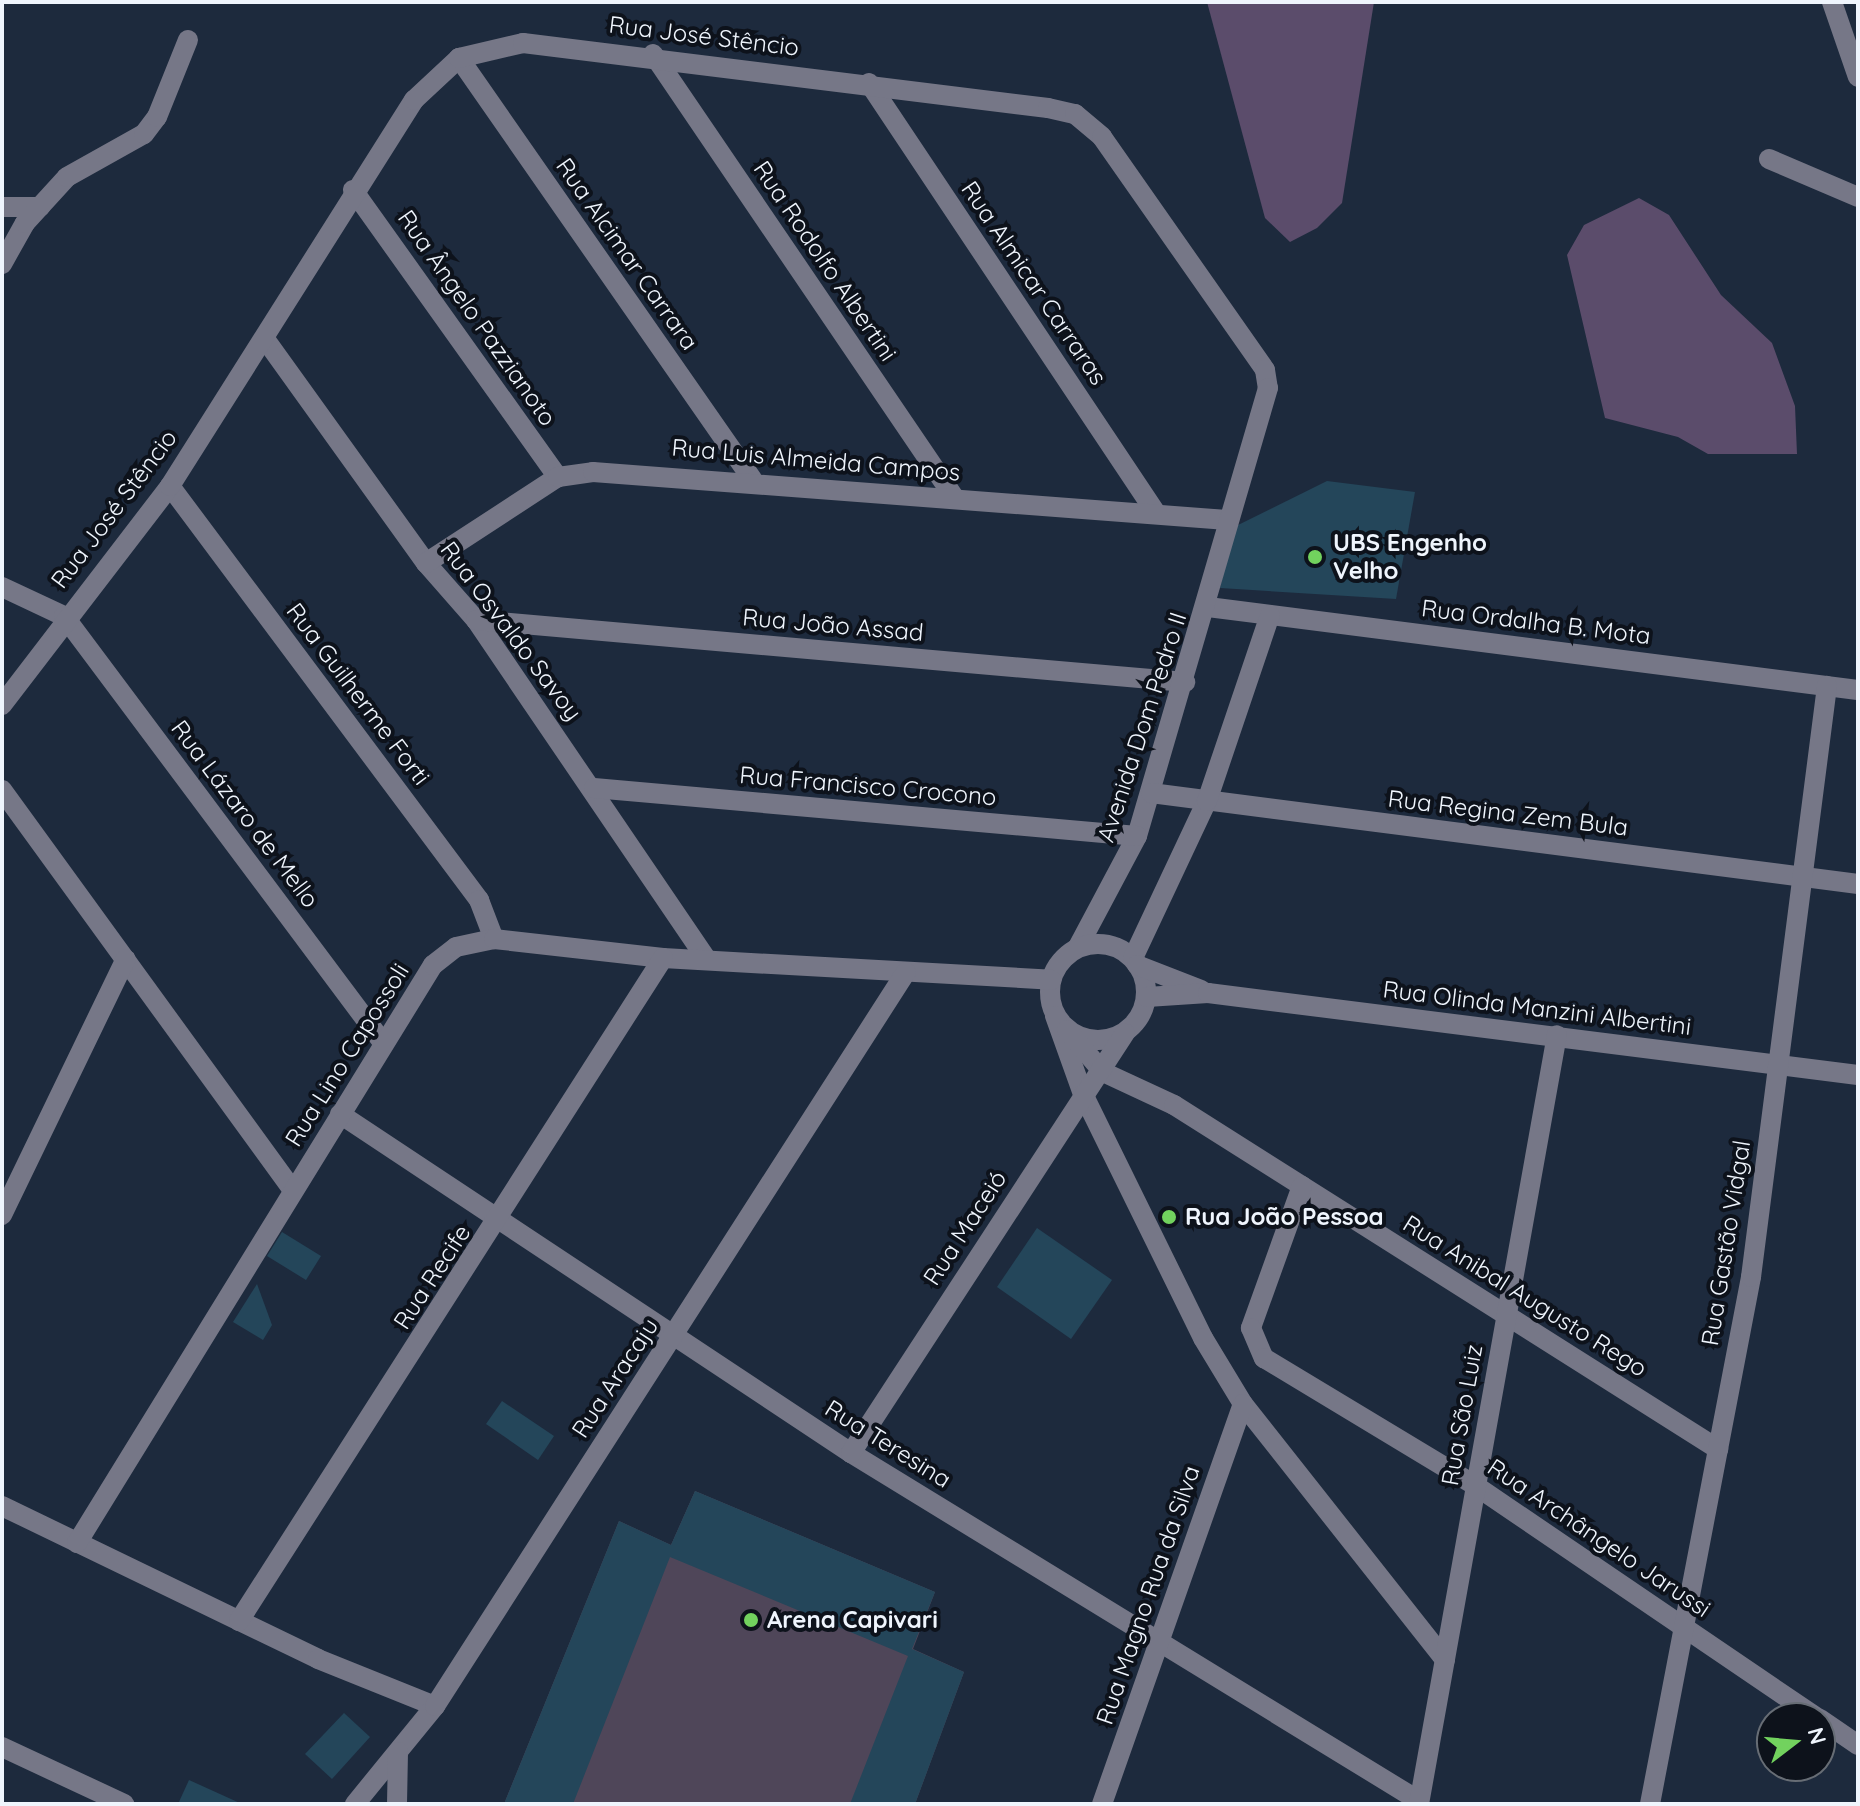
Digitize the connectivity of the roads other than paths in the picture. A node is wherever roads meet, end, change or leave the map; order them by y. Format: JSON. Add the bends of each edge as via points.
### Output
{"nodes":[{"id":1,"x":1832,"y":2,"type":"edge"},
{"id":2,"x":188,"y":40,"type":"dead end"},
{"id":3,"x":653,"y":54,"type":"junction"},
{"id":4,"x":459,"y":58,"type":"junction"},
{"id":5,"x":1858,"y":77,"type":"edge"},
{"id":6,"x":869,"y":83,"type":"junction"},
{"id":7,"x":1769,"y":159,"type":"dead end"},
{"id":8,"x":353,"y":190,"type":"junction"},
{"id":9,"x":1858,"y":197,"type":"edge"},
{"id":10,"x":2,"y":207,"type":"edge"},
{"id":11,"x":40,"y":207,"type":"junction"},
{"id":12,"x":2,"y":264,"type":"edge"},
{"id":13,"x":265,"y":339,"type":"junction"},
{"id":14,"x":558,"y":477,"type":"junction"},
{"id":15,"x":752,"y":479,"type":"junction"},
{"id":16,"x":170,"y":486,"type":"junction"},
{"id":17,"x":954,"y":497,"type":"junction"},
{"id":18,"x":1156,"y":513,"type":"junction"},
{"id":19,"x":1227,"y":520,"type":"junction"},
{"id":20,"x":426,"y":563,"type":"junction"},
{"id":21,"x":2,"y":587,"type":"edge"},
{"id":22,"x":1208,"y":607,"type":"junction"},
{"id":23,"x":1270,"y":615,"type":"junction"},
{"id":24,"x":64,"y":616,"type":"junction"},
{"id":25,"x":476,"y":620,"type":"junction"},
{"id":26,"x":1185,"y":682,"type":"junction"},
{"id":27,"x":1827,"y":686,"type":"junction"},
{"id":28,"x":1858,"y":690,"type":"edge"},
{"id":29,"x":2,"y":705,"type":"edge"},
{"id":30,"x":594,"y":788,"type":"junction"},
{"id":31,"x":2,"y":790,"type":"edge"},
{"id":32,"x":1151,"y":793,"type":"junction"},
{"id":33,"x":1207,"y":801,"type":"junction"},
{"id":34,"x":1137,"y":836,"type":"junction"},
{"id":35,"x":1803,"y":877,"type":"junction"},
{"id":36,"x":1858,"y":884,"type":"edge"},
{"id":37,"x":494,"y":939,"type":"junction"},
{"id":38,"x":1078,"y":947,"type":"junction"},
{"id":39,"x":663,"y":958,"type":"junction"},
{"id":40,"x":126,"y":959,"type":"junction"},
{"id":41,"x":707,"y":960,"type":"junction"},
{"id":42,"x":1135,"y":962,"type":"junction"},
{"id":43,"x":906,"y":972,"type":"junction"},
{"id":44,"x":1051,"y":980,"type":"junction"},
{"id":45,"x":1208,"y":993,"type":"junction"},
{"id":46,"x":1147,"y":997,"type":"junction"},
{"id":47,"x":1061,"y":1023,"type":"junction"},
{"id":48,"x":1125,"y":1033,"type":"junction"},
{"id":49,"x":1557,"y":1035,"type":"junction"},
{"id":50,"x":384,"y":1044,"type":"junction"},
{"id":51,"x":1778,"y":1067,"type":"junction"},
{"id":52,"x":1103,"y":1072,"type":"junction"},
{"id":53,"x":1858,"y":1075,"type":"edge"},
{"id":54,"x":1083,"y":1094,"type":"junction"},
{"id":55,"x":340,"y":1114,"type":"junction"},
{"id":56,"x":1302,"y":1186,"type":"junction"},
{"id":57,"x":293,"y":1191,"type":"junction"},
{"id":58,"x":2,"y":1215,"type":"edge"},
{"id":59,"x":500,"y":1220,"type":"junction"},
{"id":60,"x":1507,"y":1316,"type":"junction"},
{"id":61,"x":673,"y":1335,"type":"junction"},
{"id":62,"x":1243,"y":1404,"type":"junction"},
{"id":63,"x":1718,"y":1449,"type":"junction"},
{"id":64,"x":851,"y":1453,"type":"junction"},
{"id":65,"x":1476,"y":1486,"type":"junction"},
{"id":66,"x":2,"y":1506,"type":"edge"},
{"id":67,"x":77,"y":1543,"type":"junction"},
{"id":68,"x":239,"y":1621,"type":"junction"},
{"id":69,"x":1684,"y":1627,"type":"junction"},
{"id":70,"x":1160,"y":1642,"type":"junction"},
{"id":71,"x":1445,"y":1660,"type":"junction"},
{"id":72,"x":1795,"y":1702,"type":"edge"},
{"id":73,"x":435,"y":1706,"type":"junction"},
{"id":74,"x":1836,"y":1730,"type":"edge"},
{"id":75,"x":1858,"y":1745,"type":"edge"},
{"id":76,"x":2,"y":1747,"type":"edge"},
{"id":77,"x":398,"y":1752,"type":"junction"},
{"id":78,"x":1419,"y":1802,"type":"edge"},
{"id":79,"x":124,"y":1804,"type":"edge"},
{"id":80,"x":355,"y":1804,"type":"edge"},
{"id":81,"x":397,"y":1804,"type":"edge"},
{"id":82,"x":1102,"y":1804,"type":"edge"},
{"id":83,"x":1650,"y":1804,"type":"edge"}],
"edges":[{"from":1,"to":5,"type":"street"},
{"from":2,"to":11,"type":"street","via":[[157,117],[144,134],[82,167]]},
{"from":3,"to":4,"type":"street","name":"Rua José Stêncio","via":[[523,43]]},
{"from":3,"to":6,"type":"street","name":"Rua José Stêncio"},
{"from":3,"to":17,"type":"street","name":"Rua Rodolfo Albertini"},
{"from":4,"to":8,"type":"street","name":"Rua José Stêncio","via":[[414,100]]},
{"from":4,"to":15,"type":"street","name":"Rua Alcimar Carrara"},
{"from":6,"to":18,"type":"street","name":"Rua Almicar Carraras"},
{"from":6,"to":19,"type":"street","name":"Rua José Stêncio","via":[[1075,114],[1102,137],[1265,370],[1267,406]]},
{"from":7,"to":9,"type":"street"},
{"from":8,"to":13,"type":"street","name":"Rua José Stêncio"},
{"from":8,"to":14,"type":"street","name":"Rua Ângelo Pazzianoto"},
{"from":10,"to":11,"type":"street"},
{"from":11,"to":12,"type":"street"},
{"from":13,"to":16,"type":"street","name":"Rua José Stêncio"},
{"from":13,"to":20,"type":"street","name":"Rua Osvaldo Savoy"},
{"from":14,"to":15,"type":"street","name":"Rua Luis Almeida Campos","via":[[593,472]]},
{"from":14,"to":20,"type":"street","name":"Rua Luis Almeida Campos"},
{"from":15,"to":17,"type":"street","name":"Rua Luis Almeida Campos"},
{"from":16,"to":24,"type":"street","name":"Rua José Stêncio"},
{"from":16,"to":37,"type":"street","name":"Rua Guilherme Forti","via":[[479,900]]},
{"from":17,"to":18,"type":"street","name":"Rua Luis Almeida Campos"},
{"from":18,"to":19,"type":"street","name":"Rua Luis Almeida Campos"},
{"from":19,"to":22,"type":"street","name":"Rua José Stêncio"},
{"from":20,"to":25,"type":"street","name":"Rua Osvaldo Savoy"},
{"from":21,"to":24,"type":"street"},
{"from":22,"to":23,"type":"street","name":"Rua Ordalha B. Mota"},
{"from":22,"to":26,"type":"street","name":"Avenida Dom Pedro II"},
{"from":23,"to":27,"type":"street","name":"Rua Ordalha B. Mota"},
{"from":23,"to":33,"type":"street"},
{"from":24,"to":29,"type":"street","name":"Rua José Stêncio"},
{"from":24,"to":50,"type":"street","name":"Rua Lázaro de Mello"},
{"from":25,"to":26,"type":"street","name":"Rua João Assad"},
{"from":25,"to":30,"type":"street","name":"Rua Osvaldo Savoy"},
{"from":26,"to":32,"type":"street","name":"Avenida Dom Pedro II"},
{"from":27,"to":28,"type":"street","name":"Rua Ordalha B. Mota"},
{"from":27,"to":35,"type":"street","name":"Rua Gastão Vidgal"},
{"from":30,"to":34,"type":"street","name":"Rua Francisco Crocono"},
{"from":30,"to":41,"type":"street","name":"Rua Osvaldo Savoy"},
{"from":31,"to":40,"type":"street"},
{"from":32,"to":33,"type":"street","name":"Rua Regina Zem Bula"},
{"from":32,"to":34,"type":"street","name":"Avenida Dom Pedro II"},
{"from":33,"to":35,"type":"street","name":"Rua Regina Zem Bula"},
{"from":33,"to":42,"type":"street"},
{"from":34,"to":38,"type":"street","name":"Avenida Dom Pedro II"},
{"from":35,"to":36,"type":"street","name":"Rua Regina Zem Bula"},
{"from":35,"to":51,"type":"street","name":"Rua Gastão Vidgal"},
{"from":37,"to":39,"type":"street","name":"Rua Lino Capossoli"},
{"from":37,"to":50,"type":"street","name":"Rua Lino Capossoli","via":[[456,947],[433,965]]},
{"from":38,"to":42,"type":"street","via":[[1107,945]]},
{"from":38,"to":44,"type":"street","via":[[1061,960]]},
{"from":39,"to":41,"type":"street","name":"Rua Lino Capossoli"},
{"from":39,"to":59,"type":"street","name":"Rua Recife"},
{"from":40,"to":57,"type":"street"},
{"from":40,"to":58,"type":"street"},
{"from":41,"to":43,"type":"street","name":"Rua Lino Capossoli"},
{"from":42,"to":45,"type":"street","name":"Rua Olinda Manzini Albertini"},
{"from":42,"to":46,"type":"street"},
{"from":43,"to":44,"type":"street","name":"Rua Lino Capossoli"},
{"from":43,"to":61,"type":"street","name":"Rua Aracaju"},
{"from":44,"to":47,"type":"street"},
{"from":45,"to":46,"type":"street","name":"Rua Olinda Manzini Albertini"},
{"from":45,"to":49,"type":"street","name":"Rua Olinda Manzini Albertini"},
{"from":46,"to":48,"type":"street","via":[[1140,1018]]},
{"from":47,"to":48,"type":"street","via":[[1104,1041]]},
{"from":47,"to":52,"type":"street","name":"Rua Anibal Augusto Rego"},
{"from":47,"to":54,"type":"street"},
{"from":48,"to":52,"type":"street","name":"Rua Maceió"},
{"from":49,"to":51,"type":"street","name":"Rua Olinda Manzini Albertini"},
{"from":49,"to":60,"type":"street","name":"Rua São Luiz"},
{"from":50,"to":55,"type":"street","name":"Rua Lino Capossoli"},
{"from":51,"to":53,"type":"street","name":"Rua Olinda Manzini Albertini"},
{"from":51,"to":63,"type":"street","name":"Rua Gastão Vidgal","via":[[1751,1277]]},
{"from":52,"to":54,"type":"street","name":"Rua Maceió"},
{"from":52,"to":56,"type":"street","name":"Rua Anibal Augusto Rego","via":[[1174,1105]]},
{"from":54,"to":62,"type":"street","via":[[1203,1338]]},
{"from":54,"to":64,"type":"street","name":"Rua Maceió"},
{"from":55,"to":57,"type":"street","name":"Rua Lino Capossoli"},
{"from":55,"to":59,"type":"street","name":"Rua Teresina"},
{"from":56,"to":60,"type":"street","name":"Rua Anibal Augusto Rego"},
{"from":56,"to":65,"type":"street","name":"Rua Archângelo Jarussi","via":[[1251,1328],[1264,1358]]},
{"from":57,"to":67,"type":"street","name":"Rua Lino Capossoli"},
{"from":59,"to":61,"type":"street","name":"Rua Teresina"},
{"from":59,"to":68,"type":"street","name":"Rua Recife"},
{"from":60,"to":63,"type":"street","name":"Rua Anibal Augusto Rego"},
{"from":60,"to":65,"type":"street","name":"Rua São Luiz"},
{"from":61,"to":64,"type":"street","name":"Rua Teresina"},
{"from":61,"to":73,"type":"street","name":"Rua Aracaju"},
{"from":62,"to":70,"type":"street","name":"Rua Magno Rua da Silva"},
{"from":62,"to":71,"type":"street"},
{"from":63,"to":69,"type":"street","name":"Rua Gastão Vidgal"},
{"from":64,"to":70,"type":"street","name":"Rua Teresina"},
{"from":65,"to":69,"type":"street","name":"Rua Archângelo Jarussi"},
{"from":65,"to":71,"type":"street","name":"Rua São Luiz"},
{"from":66,"to":67,"type":"street"},
{"from":67,"to":68,"type":"street"},
{"from":68,"to":73,"type":"street"},
{"from":69,"to":72,"type":"street","name":"Rua Archângelo Jarussi"},
{"from":69,"to":83,"type":"street","name":"Rua Gastão Vidgal"},
{"from":70,"to":78,"type":"street","name":"Rua Teresina"},
{"from":70,"to":82,"type":"street","name":"Rua Magno Rua da Silva"},
{"from":71,"to":78,"type":"street","name":"Rua São Luiz"},
{"from":73,"to":77,"type":"street","name":"Rua Aracaju"},
{"from":74,"to":75,"type":"street","name":"Rua Archângelo Jarussi"},
{"from":76,"to":79,"type":"street"},
{"from":77,"to":80,"type":"street","name":"Rua Aracaju"},
{"from":77,"to":81,"type":"street"}]}
